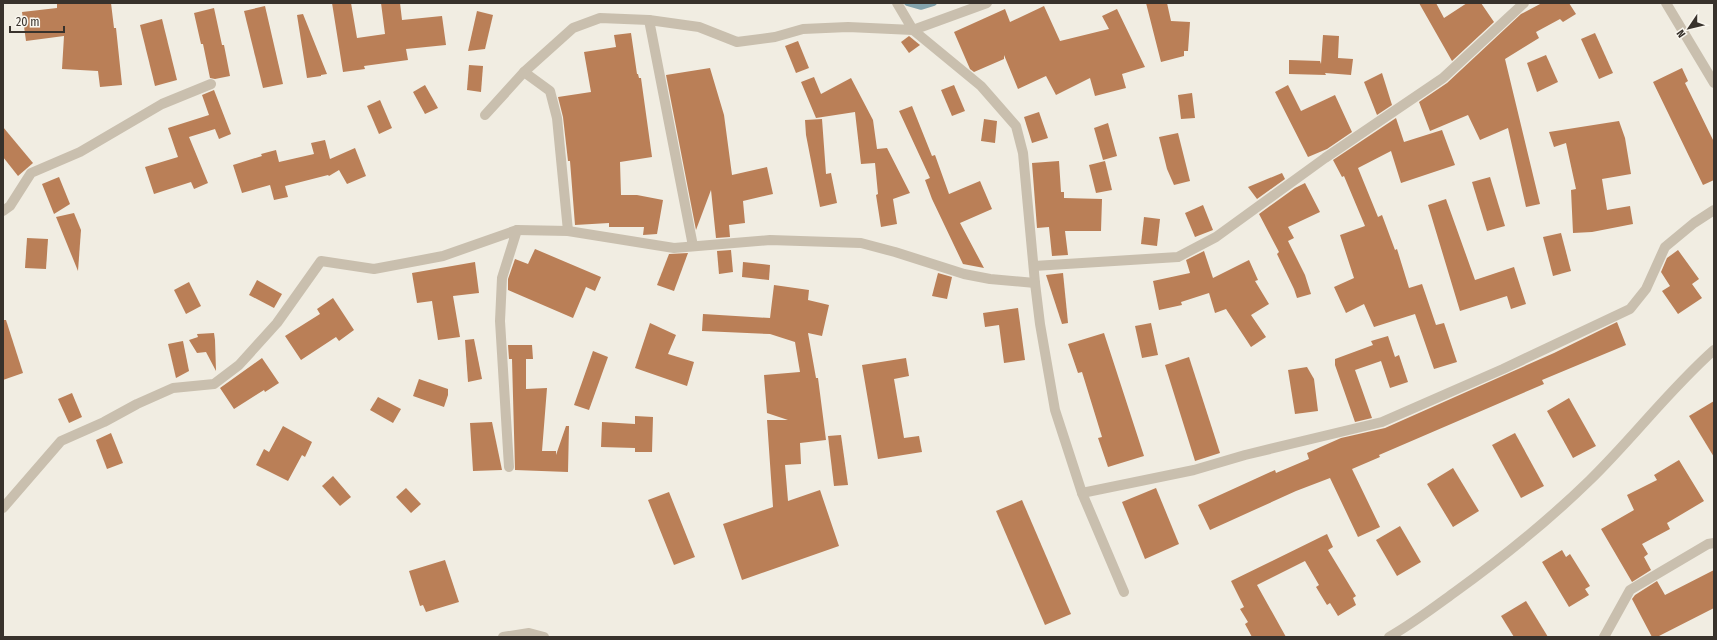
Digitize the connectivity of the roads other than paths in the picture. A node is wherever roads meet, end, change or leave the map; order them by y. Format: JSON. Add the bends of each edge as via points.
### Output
{"nodes":[{"id":1,"x":897,"y":3,"type":"edge"},
{"id":2,"x":986,"y":3,"type":"edge"},
{"id":3,"x":1524,"y":3,"type":"edge"},
{"id":4,"x":1666,"y":3,"type":"edge"},
{"id":5,"x":649,"y":20,"type":"junction"},
{"id":6,"x":913,"y":30,"type":"junction"},
{"id":7,"x":524,"y":72,"type":"junction"},
{"id":8,"x":1714,"y":83,"type":"edge"},
{"id":9,"x":211,"y":84,"type":"dead end"},
{"id":10,"x":485,"y":115,"type":"dead end"},
{"id":11,"x":1714,"y":210,"type":"edge"},
{"id":12,"x":3,"y":211,"type":"edge"},
{"id":13,"x":517,"y":230,"type":"junction"},
{"id":14,"x":568,"y":231,"type":"junction"},
{"id":15,"x":693,"y":246,"type":"junction"},
{"id":16,"x":1034,"y":266,"type":"junction"},
{"id":17,"x":1035,"y":283,"type":"junction"},
{"id":18,"x":1714,"y":350,"type":"edge"},
{"id":19,"x":509,"y":467,"type":"dead end"},
{"id":20,"x":1082,"y":493,"type":"junction"},
{"id":21,"x":3,"y":508,"type":"edge"},
{"id":22,"x":1714,"y":542,"type":"edge"},
{"id":23,"x":1124,"y":592,"type":"dead end"},
{"id":24,"x":503,"y":637,"type":"edge"},
{"id":25,"x":544,"y":637,"type":"edge"},
{"id":26,"x":1389,"y":637,"type":"edge"},
{"id":27,"x":1604,"y":637,"type":"edge"}],
"edges":[{"from":1,"to":6,"type":"street"},
{"from":2,"to":6,"type":"street"},
{"from":3,"to":16,"type":"street","via":[[1443,78],[1210,240],[1178,257]]},
{"from":4,"to":8,"type":"street"},
{"from":5,"to":6,"type":"street","via":[[699,27],[738,42],[775,37],[804,29],[848,26]]},
{"from":5,"to":7,"type":"street","via":[[600,18],[573,28]]},
{"from":5,"to":15,"type":"street"},
{"from":6,"to":16,"type":"street","via":[[980,86],[1016,126],[1023,153]]},
{"from":7,"to":10,"type":"street"},
{"from":7,"to":14,"type":"street","via":[[550,91],[557,118]]},
{"from":9,"to":12,"type":"street","via":[[162,104],[80,152],[31,173],[10,206]]},
{"from":11,"to":20,"type":"street","via":[[1665,247],[1646,289],[1630,309],[1503,369],[1382,422],[1194,470]]},
{"from":13,"to":14,"type":"street"},
{"from":13,"to":19,"type":"street","via":[[502,278],[500,321]]},
{"from":13,"to":21,"type":"street","via":[[443,256],[374,270],[321,261],[277,323],[239,365],[214,384],[173,388],[61,441]]},
{"from":14,"to":15,"type":"street","via":[[674,248]]},
{"from":15,"to":17,"type":"street","via":[[770,240],[860,243],[964,274]]},
{"from":16,"to":17,"type":"street"},
{"from":17,"to":20,"type":"street","via":[[1055,410]]},
{"from":18,"to":26,"type":"street","via":[[1694,368],[1590,480],[1523,540],[1409,625]]},
{"from":20,"to":23,"type":"street"},
{"from":22,"to":27,"type":"street","via":[[1630,590]]},
{"from":24,"to":25,"type":"street","via":[[529,633]]}]}
